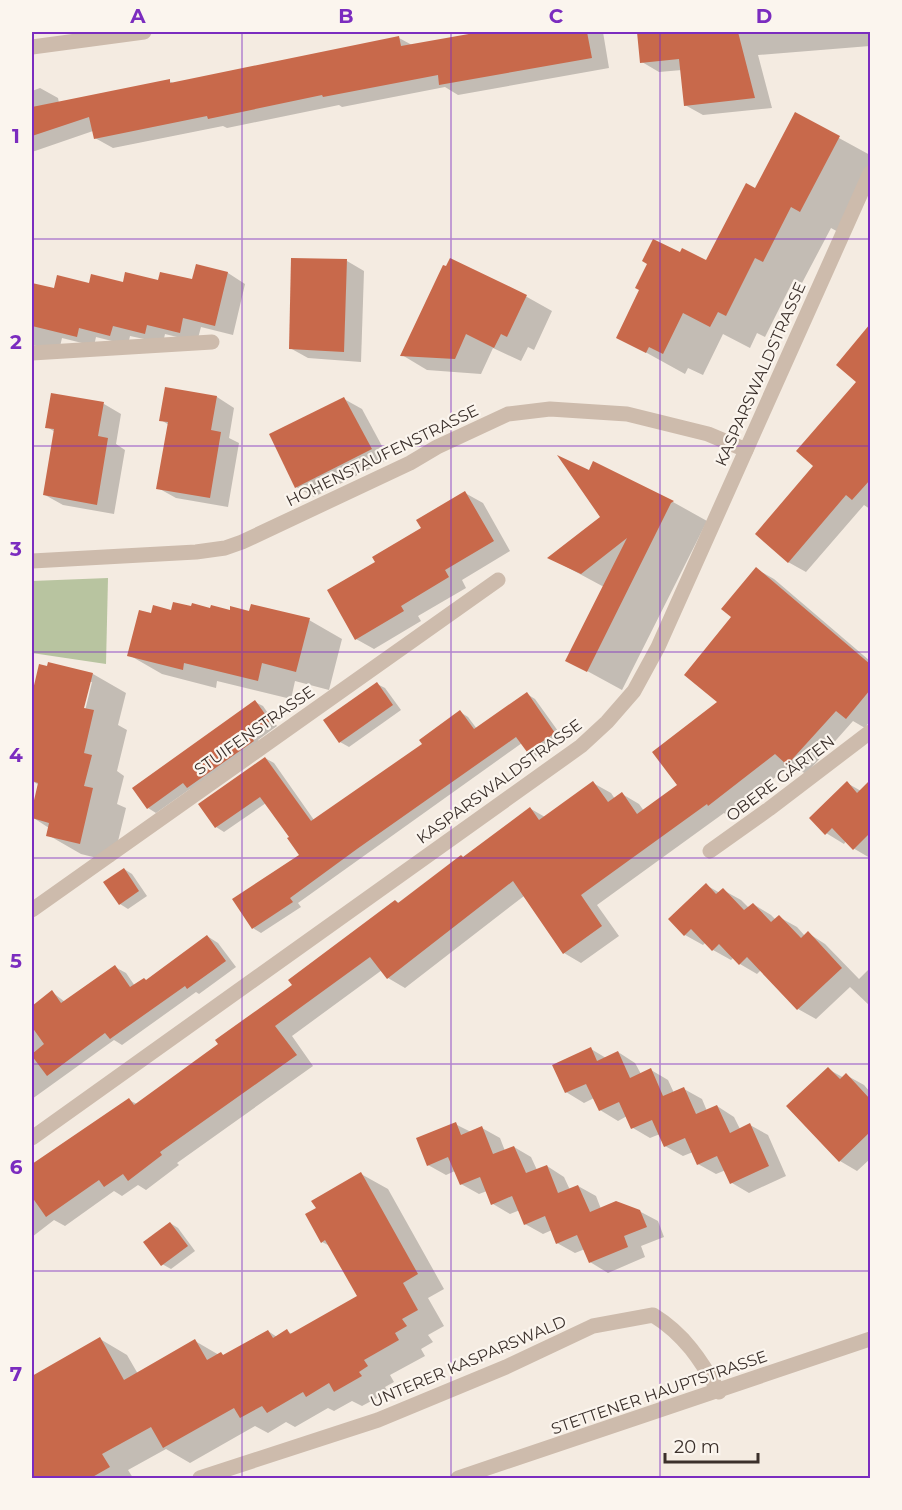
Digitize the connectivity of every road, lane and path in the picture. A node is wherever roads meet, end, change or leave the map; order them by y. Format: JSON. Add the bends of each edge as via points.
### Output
{"nodes":[{"id":1,"x":144,"y":32,"type":"edge"},
{"id":2,"x":32,"y":47,"type":"edge"},
{"id":3,"x":870,"y":173,"type":"edge"},
{"id":4,"x":212,"y":342,"type":"dead end"},
{"id":5,"x":32,"y":353,"type":"edge"},
{"id":6,"x":747,"y":450,"type":"junction"},
{"id":7,"x":32,"y":561,"type":"edge"},
{"id":8,"x":498,"y":580,"type":"dead end"},
{"id":9,"x":870,"y":732,"type":"edge"},
{"id":10,"x":710,"y":851,"type":"dead end"},
{"id":11,"x":32,"y":910,"type":"edge"},
{"id":12,"x":32,"y":1138,"type":"edge"},
{"id":13,"x":870,"y":1339,"type":"edge"},
{"id":14,"x":719,"y":1392,"type":"junction"},
{"id":15,"x":200,"y":1479,"type":"edge"},
{"id":16,"x":458,"y":1479,"type":"edge"}],
"edges":[{"from":1,"to":2,"type":"street"},
{"from":3,"to":6,"type":"street","name":"KASPARSWALDSTRASSE"},
{"from":4,"to":5,"type":"street"},
{"from":6,"to":7,"type":"street","name":"HOHENSTAUFENSTRASSE","via":[[708,434],[627,414],[550,409],[508,414],[225,548]]},
{"from":6,"to":12,"type":"street","name":"KASPARSWALDSTRASSE","via":[[658,647],[634,691],[607,722],[581,746]]},
{"from":8,"to":11,"type":"street","name":"STUIFENSTRASSE"},
{"from":9,"to":10,"type":"street","name":"OBERE GÄRTEN"},
{"from":13,"to":14,"type":"street","name":"STETTENER HAUPTSTRASSE"},
{"from":14,"to":15,"type":"street","name":"UNTERER KASPARSWALD","via":[[684,1339],[653,1315],[593,1326],[507,1367],[378,1420]]},
{"from":14,"to":16,"type":"street","name":"STETTENER HAUPTSTRASSE"}]}
